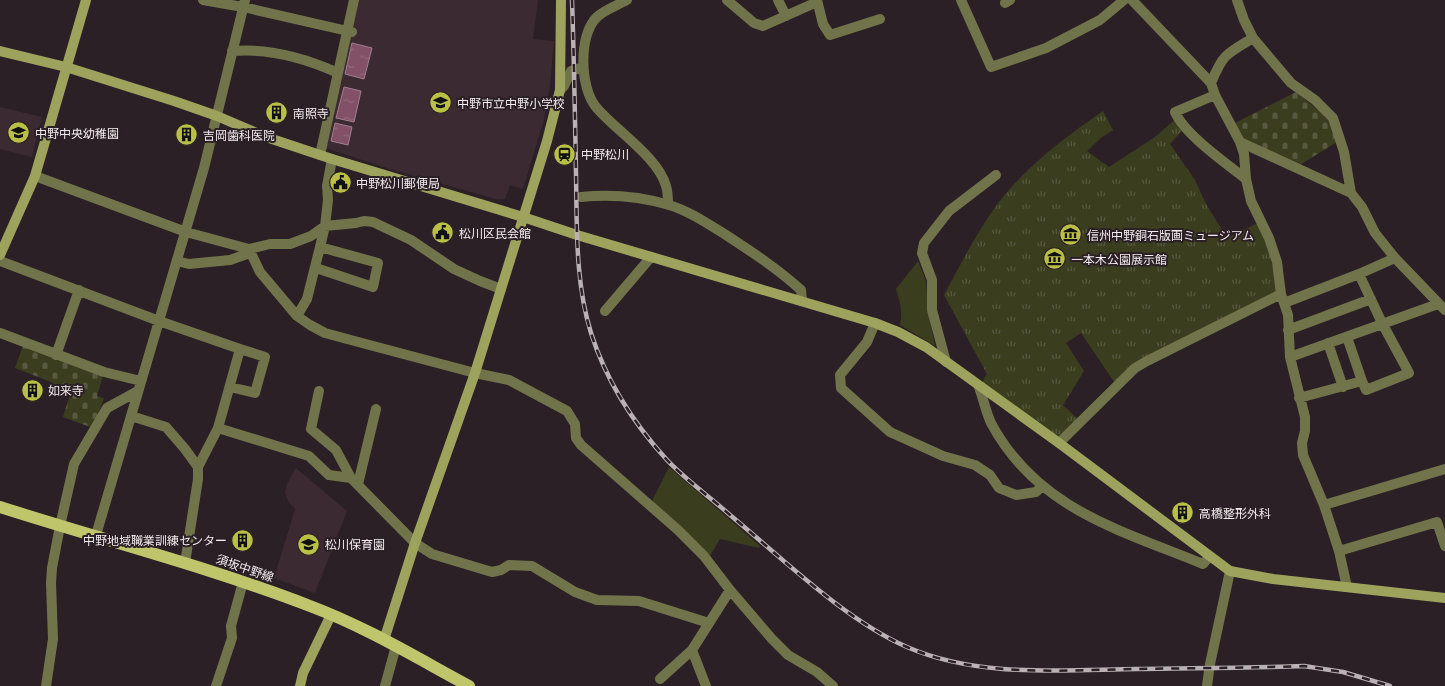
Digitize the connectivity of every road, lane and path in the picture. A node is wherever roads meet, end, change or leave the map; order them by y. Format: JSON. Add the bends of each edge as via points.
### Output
{"nodes":[{"id":1,"x":86,"y":0,"type":"edge"},
{"id":2,"x":203,"y":0,"type":"edge"},
{"id":3,"x":354,"y":0,"type":"edge"},
{"id":4,"x":561,"y":0,"type":"edge"},
{"id":5,"x":627,"y":0,"type":"edge"},
{"id":6,"x":727,"y":0,"type":"edge"},
{"id":7,"x":778,"y":0,"type":"edge"},
{"id":8,"x":961,"y":0,"type":"edge"},
{"id":9,"x":1124,"y":0,"type":"edge"},
{"id":10,"x":1132,"y":0,"type":"edge"},
{"id":11,"x":1237,"y":0,"type":"edge"},
{"id":12,"x":817,"y":1,"type":"edge"},
{"id":13,"x":244,"y":3,"type":"edge"},
{"id":14,"x":786,"y":16,"type":"junction"},
{"id":15,"x":880,"y":19,"type":"dead end"},
{"id":16,"x":349,"y":31,"type":"junction"},
{"id":17,"x":1253,"y":38,"type":"junction"},
{"id":18,"x":0,"y":51,"type":"edge"},
{"id":19,"x":232,"y":51,"type":"junction"},
{"id":20,"x":66,"y":67,"type":"junction"},
{"id":21,"x":583,"y":67,"type":"junction"},
{"id":22,"x":338,"y":73,"type":"junction"},
{"id":23,"x":1210,"y":83,"type":"junction"},
{"id":24,"x":560,"y":90,"type":"junction"},
{"id":25,"x":1215,"y":96,"type":"junction"},
{"id":26,"x":217,"y":116,"type":"junction"},
{"id":27,"x":1240,"y":142,"type":"junction"},
{"id":28,"x":320,"y":155,"type":"junction"},
{"id":29,"x":332,"y":159,"type":"junction"},
{"id":30,"x":35,"y":176,"type":"junction"},
{"id":31,"x":996,"y":176,"type":"dead end"},
{"id":32,"x":1246,"y":179,"type":"junction"},
{"id":33,"x":1351,"y":193,"type":"junction"},
{"id":34,"x":581,"y":197,"type":"dead end"},
{"id":35,"x":668,"y":204,"type":"junction"},
{"id":36,"x":523,"y":216,"type":"junction"},
{"id":37,"x":325,"y":226,"type":"junction"},
{"id":38,"x":186,"y":232,"type":"junction"},
{"id":39,"x":320,"y":248,"type":"junction"},
{"id":40,"x":249,"y":251,"type":"junction"},
{"id":41,"x":0,"y":255,"type":"edge"},
{"id":42,"x":651,"y":257,"type":"junction"},
{"id":43,"x":1395,"y":258,"type":"junction"},
{"id":44,"x":0,"y":261,"type":"edge"},
{"id":45,"x":177,"y":261,"type":"junction"},
{"id":46,"x":316,"y":268,"type":"junction"},
{"id":47,"x":1359,"y":274,"type":"junction"},
{"id":48,"x":501,"y":289,"type":"junction"},
{"id":49,"x":79,"y":290,"type":"junction"},
{"id":50,"x":1283,"y":298,"type":"junction"},
{"id":51,"x":1371,"y":299,"type":"junction"},
{"id":52,"x":802,"y":301,"type":"junction"},
{"id":53,"x":1442,"y":307,"type":"edge"},
{"id":54,"x":605,"y":311,"type":"dead end"},
{"id":55,"x":297,"y":316,"type":"junction"},
{"id":56,"x":159,"y":321,"type":"junction"},
{"id":57,"x":876,"y":323,"type":"junction"},
{"id":58,"x":1382,"y":323,"type":"junction"},
{"id":59,"x":1288,"y":330,"type":"junction"},
{"id":60,"x":0,"y":333,"type":"edge"},
{"id":61,"x":1347,"y":337,"type":"junction"},
{"id":62,"x":1328,"y":343,"type":"junction"},
{"id":63,"x":240,"y":349,"type":"junction"},
{"id":64,"x":56,"y":355,"type":"junction"},
{"id":65,"x":1290,"y":357,"type":"junction"},
{"id":66,"x":946,"y":362,"type":"junction"},
{"id":67,"x":475,"y":373,"type":"junction"},
{"id":68,"x":1362,"y":381,"type":"junction"},
{"id":69,"x":139,"y":386,"type":"junction"},
{"id":70,"x":230,"y":387,"type":"junction"},
{"id":71,"x":979,"y":387,"type":"junction"},
{"id":72,"x":1343,"y":387,"type":"junction"},
{"id":73,"x":319,"y":392,"type":"dead end"},
{"id":74,"x":1299,"y":398,"type":"junction"},
{"id":75,"x":376,"y":408,"type":"dead end"},
{"id":76,"x":131,"y":416,"type":"junction"},
{"id":77,"x":218,"y":428,"type":"junction"},
{"id":78,"x":1058,"y":443,"type":"junction"},
{"id":79,"x":198,"y":467,"type":"junction"},
{"id":80,"x":1445,"y":469,"type":"edge"},
{"id":81,"x":354,"y":481,"type":"junction"},
{"id":82,"x":1042,"y":486,"type":"junction"},
{"id":83,"x":1324,"y":505,"type":"junction"},
{"id":84,"x":0,"y":507,"type":"edge"},
{"id":85,"x":60,"y":526,"type":"junction"},
{"id":86,"x":96,"y":535,"type":"junction"},
{"id":87,"x":415,"y":544,"type":"junction"},
{"id":88,"x":1445,"y":546,"type":"edge"},
{"id":89,"x":1338,"y":551,"type":"junction"},
{"id":90,"x":1210,"y":557,"type":"junction"},
{"id":91,"x":185,"y":563,"type":"junction"},
{"id":92,"x":1230,"y":571,"type":"junction"},
{"id":93,"x":243,"y":582,"type":"junction"},
{"id":94,"x":1347,"y":587,"type":"junction"},
{"id":95,"x":730,"y":590,"type":"junction"},
{"id":96,"x":1445,"y":598,"type":"edge"},
{"id":97,"x":331,"y":615,"type":"junction"},
{"id":98,"x":709,"y":623,"type":"junction"},
{"id":99,"x":384,"y":640,"type":"junction"},
{"id":100,"x":396,"y":646,"type":"junction"},
{"id":101,"x":692,"y":650,"type":"junction"},
{"id":102,"x":660,"y":679,"type":"dead end"},
{"id":103,"x":46,"y":686,"type":"edge"},
{"id":104,"x":216,"y":686,"type":"edge"},
{"id":105,"x":300,"y":686,"type":"edge"},
{"id":106,"x":385,"y":686,"type":"edge"},
{"id":107,"x":469,"y":686,"type":"edge"},
{"id":108,"x":706,"y":686,"type":"edge"},
{"id":109,"x":834,"y":686,"type":"edge"},
{"id":110,"x":1207,"y":686,"type":"edge"}],
"edges":[{"from":1,"to":20,"type":"street"},
{"from":2,"to":13,"type":"street"},
{"from":3,"to":16,"type":"street"},
{"from":4,"to":24,"type":"street"},
{"from":5,"to":21,"type":"street","via":[[597,17],[585,42]]},
{"from":6,"to":14,"type":"street","via":[[754,23],[763,26]]},
{"from":7,"to":14,"type":"street"},
{"from":8,"to":9,"type":"street","via":[[991,67],[1046,48],[1100,20]]},
{"from":10,"to":23,"type":"street"},
{"from":11,"to":17,"type":"street"},
{"from":12,"to":14,"type":"street"},
{"from":12,"to":15,"type":"street","via":[[830,35]]},
{"from":13,"to":16,"type":"street"},
{"from":13,"to":19,"type":"street"},
{"from":16,"to":22,"type":"street"},
{"from":17,"to":23,"type":"street","via":[[1219,62]]},
{"from":17,"to":33,"type":"street","via":[[1291,82],[1333,118],[1344,152]]},
{"from":18,"to":20,"type":"street"},
{"from":19,"to":22,"type":"street","via":[[268,51],[314,62]]},
{"from":19,"to":26,"type":"street"},
{"from":20,"to":26,"type":"street"},
{"from":20,"to":30,"type":"street"},
{"from":21,"to":24,"type":"street","via":[[571,71]]},
{"from":21,"to":35,"type":"street","via":[[588,93],[595,106],[658,170],[666,185]]},
{"from":22,"to":28,"type":"street"},
{"from":23,"to":25,"type":"street"},
{"from":24,"to":36,"type":"street"},
{"from":25,"to":27,"type":"street"},
{"from":25,"to":32,"type":"street","via":[[1175,112],[1208,148]]},
{"from":26,"to":28,"type":"street","via":[[266,138]]},
{"from":26,"to":38,"type":"street"},
{"from":27,"to":32,"type":"street"},
{"from":27,"to":33,"type":"street"},
{"from":28,"to":29,"type":"street"},
{"from":29,"to":36,"type":"street"},
{"from":29,"to":37,"type":"street"},
{"from":30,"to":38,"type":"street"},
{"from":30,"to":41,"type":"street"},
{"from":31,"to":66,"type":"street","via":[[949,211],[924,243],[922,253],[932,280],[932,310]]},
{"from":32,"to":50,"type":"street","via":[[1251,201],[1277,262]]},
{"from":33,"to":43,"type":"street","via":[[1375,233]]},
{"from":34,"to":35,"type":"street","via":[[622,195]]},
{"from":35,"to":52,"type":"street","via":[[688,212],[756,254],[801,290]]},
{"from":36,"to":42,"type":"street"},
{"from":36,"to":48,"type":"street"},
{"from":37,"to":39,"type":"street"},
{"from":37,"to":40,"type":"street","via":[[300,241],[270,244]]},
{"from":37,"to":48,"type":"street","via":[[364,220],[373,222],[411,240],[454,268]]},
{"from":38,"to":40,"type":"street"},
{"from":38,"to":45,"type":"street"},
{"from":39,"to":46,"type":"street"},
{"from":39,"to":46,"type":"street","via":[[378,264],[373,288]]},
{"from":40,"to":45,"type":"street","via":[[230,260],[190,264]]},
{"from":40,"to":55,"type":"street","via":[[260,272]]},
{"from":42,"to":52,"type":"street"},
{"from":42,"to":54,"type":"street"},
{"from":43,"to":47,"type":"street"},
{"from":43,"to":53,"type":"street"},
{"from":44,"to":49,"type":"street"},
{"from":45,"to":56,"type":"street"},
{"from":46,"to":55,"type":"street","via":[[307,299]]},
{"from":47,"to":50,"type":"street"},
{"from":47,"to":51,"type":"street"},
{"from":48,"to":67,"type":"street"},
{"from":49,"to":56,"type":"street"},
{"from":49,"to":64,"type":"street"},
{"from":50,"to":59,"type":"street"},
{"from":50,"to":78,"type":"street","via":[[1135,368]]},
{"from":51,"to":58,"type":"street"},
{"from":51,"to":59,"type":"street"},
{"from":52,"to":57,"type":"street"},
{"from":53,"to":58,"type":"street"},
{"from":55,"to":67,"type":"street","via":[[325,332]]},
{"from":56,"to":63,"type":"street"},
{"from":56,"to":69,"type":"street"},
{"from":57,"to":66,"type":"street","via":[[926,347]]},
{"from":57,"to":82,"type":"street","via":[[867,342],[840,375],[841,388],[890,432],[943,456],[976,465],[990,475],[999,488],[1016,495],[1036,492]]},
{"from":58,"to":61,"type":"street"},
{"from":58,"to":68,"type":"street","via":[[1409,373],[1366,390]]},
{"from":59,"to":65,"type":"street"},
{"from":60,"to":64,"type":"street"},
{"from":61,"to":62,"type":"street"},
{"from":61,"to":68,"type":"street"},
{"from":62,"to":65,"type":"street"},
{"from":62,"to":72,"type":"street"},
{"from":63,"to":70,"type":"street"},
{"from":63,"to":70,"type":"street","via":[[265,357],[255,393]]},
{"from":64,"to":69,"type":"street"},
{"from":65,"to":74,"type":"street"},
{"from":66,"to":71,"type":"street"},
{"from":67,"to":87,"type":"street"},
{"from":67,"to":95,"type":"street","via":[[509,380],[567,411],[576,424],[576,438],[581,445],[678,530],[704,556]]},
{"from":68,"to":72,"type":"street"},
{"from":69,"to":76,"type":"street"},
{"from":69,"to":85,"type":"street","via":[[107,408],[74,464]]},
{"from":70,"to":77,"type":"street"},
{"from":71,"to":78,"type":"street"},
{"from":71,"to":82,"type":"street","via":[[991,422],[1014,457]]},
{"from":72,"to":74,"type":"street"},
{"from":73,"to":81,"type":"street","via":[[311,429],[336,450]]},
{"from":74,"to":83,"type":"street","via":[[1305,417],[1303,455]]},
{"from":75,"to":81,"type":"street"},
{"from":76,"to":79,"type":"street","via":[[166,427]]},
{"from":76,"to":86,"type":"street"},
{"from":77,"to":79,"type":"street"},
{"from":77,"to":81,"type":"street","via":[[309,456],[329,475]]},
{"from":78,"to":90,"type":"street"},
{"from":79,"to":91,"type":"street"},
{"from":80,"to":83,"type":"street"},
{"from":81,"to":87,"type":"street"},
{"from":82,"to":90,"type":"street","via":[[1072,508],[1108,527],[1203,564]]},
{"from":83,"to":89,"type":"street"},
{"from":84,"to":85,"type":"main road","name":"須坂中野線"},
{"from":85,"to":86,"type":"main road","name":"須坂中野線"},
{"from":85,"to":103,"type":"street","via":[[51,583],[53,639]]},
{"from":86,"to":91,"type":"main road","name":"須坂中野線"},
{"from":87,"to":98,"type":"street","via":[[432,554],[492,572],[510,565],[532,566],[575,592],[597,600],[640,601]]},
{"from":87,"to":99,"type":"street"},
{"from":88,"to":89,"type":"street","via":[[1437,522]]},
{"from":89,"to":94,"type":"street"},
{"from":90,"to":92,"type":"street"},
{"from":91,"to":93,"type":"main road","name":"須坂中野線"},
{"from":92,"to":94,"type":"street"},
{"from":92,"to":110,"type":"street"},
{"from":93,"to":97,"type":"main road","name":"須坂中野線"},
{"from":93,"to":104,"type":"street","via":[[231,626],[232,638]]},
{"from":94,"to":96,"type":"street"},
{"from":95,"to":98,"type":"street"},
{"from":95,"to":109,"type":"street","via":[[788,655]]},
{"from":97,"to":99,"type":"main road","name":"須坂中野線"},
{"from":97,"to":105,"type":"street"},
{"from":98,"to":101,"type":"street"},
{"from":99,"to":100,"type":"main road","name":"須坂中野線"},
{"from":100,"to":106,"type":"street"},
{"from":100,"to":107,"type":"main road","name":"須坂中野線"},
{"from":101,"to":102,"type":"street"},
{"from":101,"to":108,"type":"street"}]}
